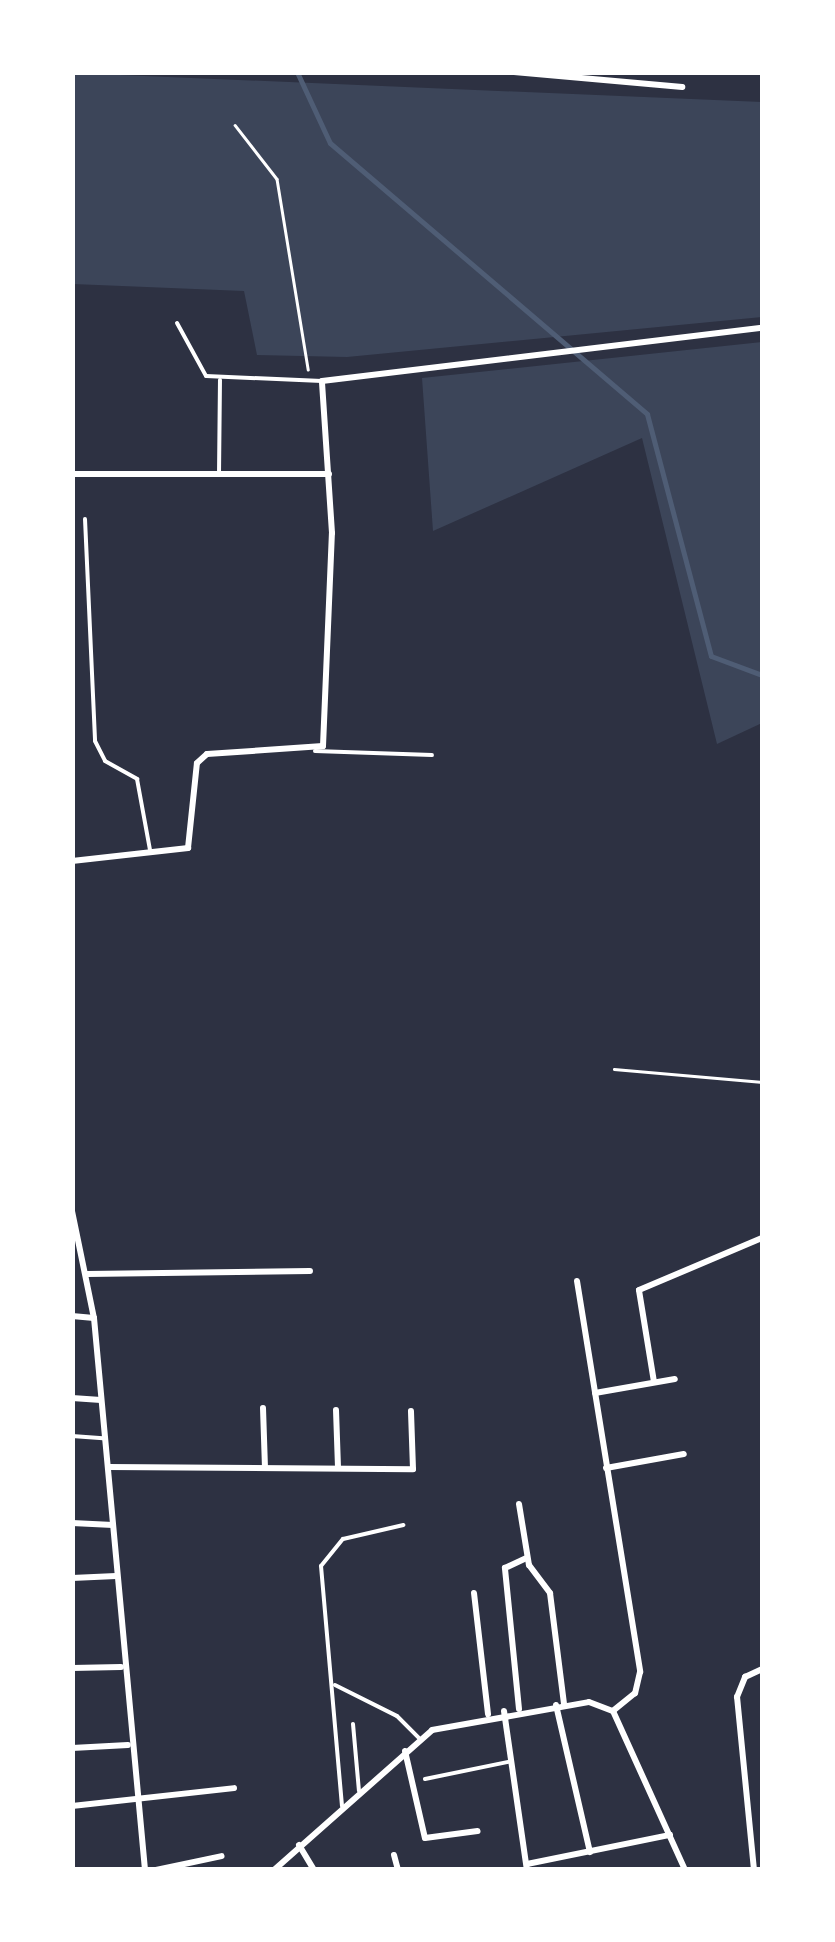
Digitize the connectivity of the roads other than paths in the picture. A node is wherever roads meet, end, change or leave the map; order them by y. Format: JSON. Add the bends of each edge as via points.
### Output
{"nodes":[{"id":1,"x":514,"y":72,"type":"edge"},
{"id":2,"x":682,"y":87,"type":"dead end"},
{"id":3,"x":177,"y":323,"type":"dead end"},
{"id":4,"x":762,"y":328,"type":"edge"},
{"id":5,"x":220,"y":380,"type":"junction"},
{"id":6,"x":322,"y":381,"type":"junction"},
{"id":7,"x":72,"y":474,"type":"edge"},
{"id":8,"x":219,"y":474,"type":"junction"},
{"id":9,"x":329,"y":474,"type":"junction"},
{"id":10,"x":85,"y":519,"type":"dead end"},
{"id":11,"x":315,"y":752,"type":"junction"},
{"id":12,"x":432,"y":755,"type":"dead end"},
{"id":13,"x":150,"y":854,"type":"junction"},
{"id":14,"x":72,"y":860,"type":"edge"},
{"id":15,"x":72,"y":1211,"type":"edge"},
{"id":16,"x":762,"y":1238,"type":"edge"},
{"id":17,"x":310,"y":1271,"type":"dead end"},
{"id":18,"x":87,"y":1274,"type":"junction"},
{"id":19,"x":577,"y":1281,"type":"dead end"},
{"id":20,"x":72,"y":1316,"type":"edge"},
{"id":21,"x":94,"y":1318,"type":"junction"},
{"id":22,"x":675,"y":1378,"type":"dead end"},
{"id":23,"x":654,"y":1382,"type":"junction"},
{"id":24,"x":594,"y":1393,"type":"junction"},
{"id":25,"x":72,"y":1398,"type":"edge"},
{"id":26,"x":102,"y":1400,"type":"junction"},
{"id":27,"x":263,"y":1408,"type":"dead end"},
{"id":28,"x":336,"y":1410,"type":"dead end"},
{"id":29,"x":411,"y":1411,"type":"dead end"},
{"id":30,"x":72,"y":1436,"type":"edge"},
{"id":31,"x":105,"y":1438,"type":"junction"},
{"id":32,"x":684,"y":1454,"type":"dead end"},
{"id":33,"x":108,"y":1468,"type":"junction"},
{"id":34,"x":265,"y":1468,"type":"junction"},
{"id":35,"x":338,"y":1468,"type":"junction"},
{"id":36,"x":606,"y":1468,"type":"junction"},
{"id":37,"x":519,"y":1504,"type":"dead end"},
{"id":38,"x":72,"y":1523,"type":"edge"},
{"id":39,"x":112,"y":1525,"type":"junction"},
{"id":40,"x":402,"y":1525,"type":"dead end"},
{"id":41,"x":526,"y":1558,"type":"junction"},
{"id":42,"x":116,"y":1576,"type":"junction"},
{"id":43,"x":72,"y":1578,"type":"edge"},
{"id":44,"x":474,"y":1593,"type":"dead end"},
{"id":45,"x":121,"y":1666,"type":"junction"},
{"id":46,"x":72,"y":1668,"type":"edge"},
{"id":47,"x":762,"y":1668,"type":"edge"},
{"id":48,"x":335,"y":1686,"type":"junction"},
{"id":49,"x":560,"y":1705,"type":"junction"},
{"id":50,"x":519,"y":1710,"type":"junction"},
{"id":51,"x":504,"y":1711,"type":"junction"},
{"id":52,"x":613,"y":1711,"type":"junction"},
{"id":53,"x":488,"y":1714,"type":"junction"},
{"id":54,"x":353,"y":1724,"type":"dead end"},
{"id":55,"x":420,"y":1739,"type":"junction"},
{"id":56,"x":128,"y":1746,"type":"junction"},
{"id":57,"x":72,"y":1748,"type":"edge"},
{"id":58,"x":406,"y":1751,"type":"junction"},
{"id":59,"x":513,"y":1761,"type":"junction"},
{"id":60,"x":425,"y":1779,"type":"dead end"},
{"id":61,"x":234,"y":1788,"type":"dead end"},
{"id":62,"x":359,"y":1791,"type":"junction"},
{"id":63,"x":136,"y":1803,"type":"junction"},
{"id":64,"x":72,"y":1806,"type":"edge"},
{"id":65,"x":342,"y":1806,"type":"junction"},
{"id":66,"x":478,"y":1831,"type":"dead end"},
{"id":67,"x":670,"y":1836,"type":"junction"},
{"id":68,"x":298,"y":1846,"type":"junction"},
{"id":69,"x":590,"y":1852,"type":"junction"},
{"id":70,"x":222,"y":1856,"type":"dead end"},
{"id":71,"x":394,"y":1856,"type":"dead end"},
{"id":72,"x":527,"y":1867,"type":"edge"},
{"id":73,"x":145,"y":1870,"type":"edge"},
{"id":74,"x":156,"y":1870,"type":"edge"},
{"id":75,"x":274,"y":1870,"type":"edge"},
{"id":76,"x":314,"y":1870,"type":"edge"},
{"id":77,"x":398,"y":1870,"type":"edge"},
{"id":78,"x":684,"y":1870,"type":"edge"},
{"id":79,"x":754,"y":1870,"type":"edge"}],
"edges":[{"from":1,"to":2,"type":"street"},
{"from":3,"to":5,"type":"lane","via":[[199,372]]},
{"from":4,"to":6,"type":"street"},
{"from":5,"to":6,"type":"lane"},
{"from":5,"to":8,"type":"lane"},
{"from":6,"to":9,"type":"street"},
{"from":7,"to":8,"type":"street"},
{"from":8,"to":9,"type":"street"},
{"from":9,"to":11,"type":"street","via":[[324,743]]},
{"from":10,"to":13,"type":"lane","via":[[97,752],[137,779]]},
{"from":11,"to":12,"type":"lane"},
{"from":11,"to":13,"type":"street","via":[[201,758],[193,842]]},
{"from":13,"to":14,"type":"street"},
{"from":15,"to":18,"type":"street"},
{"from":16,"to":23,"type":"street","via":[[638,1290]]},
{"from":17,"to":18,"type":"street"},
{"from":18,"to":21,"type":"street"},
{"from":19,"to":24,"type":"street"},
{"from":20,"to":21,"type":"street"},
{"from":21,"to":26,"type":"street"},
{"from":22,"to":23,"type":"street"},
{"from":23,"to":24,"type":"street"},
{"from":24,"to":36,"type":"street"},
{"from":25,"to":26,"type":"street"},
{"from":26,"to":31,"type":"street"},
{"from":27,"to":34,"type":"street"},
{"from":28,"to":35,"type":"street"},
{"from":29,"to":35,"type":"street","via":[[413,1469]]},
{"from":30,"to":31,"type":"lane"},
{"from":31,"to":33,"type":"street"},
{"from":32,"to":36,"type":"street"},
{"from":33,"to":34,"type":"street"},
{"from":33,"to":39,"type":"street"},
{"from":34,"to":35,"type":"street"},
{"from":36,"to":52,"type":"street","via":[[640,1672],[635,1693]]},
{"from":37,"to":41,"type":"street"},
{"from":38,"to":39,"type":"street"},
{"from":39,"to":42,"type":"street"},
{"from":40,"to":48,"type":"lane","via":[[343,1539],[326,1554],[320,1580]]},
{"from":41,"to":49,"type":"street","via":[[550,1593]]},
{"from":41,"to":50,"type":"street","via":[[505,1568]]},
{"from":42,"to":43,"type":"street"},
{"from":42,"to":45,"type":"street"},
{"from":44,"to":53,"type":"street"},
{"from":45,"to":46,"type":"street"},
{"from":45,"to":56,"type":"street"},
{"from":47,"to":79,"type":"street","via":[[746,1677],[736,1698]]},
{"from":48,"to":55,"type":"lane","via":[[397,1716]]},
{"from":48,"to":65,"type":"lane"},
{"from":49,"to":50,"type":"street"},
{"from":49,"to":52,"type":"street"},
{"from":49,"to":69,"type":"street"},
{"from":50,"to":51,"type":"street"},
{"from":51,"to":53,"type":"street"},
{"from":51,"to":59,"type":"street"},
{"from":52,"to":67,"type":"street"},
{"from":53,"to":55,"type":"street"},
{"from":54,"to":62,"type":"lane"},
{"from":55,"to":58,"type":"street"},
{"from":56,"to":57,"type":"street"},
{"from":56,"to":63,"type":"street"},
{"from":58,"to":62,"type":"street"},
{"from":58,"to":66,"type":"street","via":[[425,1838]]},
{"from":59,"to":60,"type":"lane"},
{"from":59,"to":72,"type":"street"},
{"from":61,"to":63,"type":"street"},
{"from":62,"to":65,"type":"street"},
{"from":63,"to":64,"type":"street"},
{"from":63,"to":73,"type":"street"},
{"from":65,"to":68,"type":"street"},
{"from":67,"to":69,"type":"street"},
{"from":67,"to":78,"type":"street"},
{"from":68,"to":75,"type":"street"},
{"from":68,"to":76,"type":"street"},
{"from":69,"to":72,"type":"street"},
{"from":70,"to":74,"type":"street"},
{"from":71,"to":77,"type":"street"}]}
